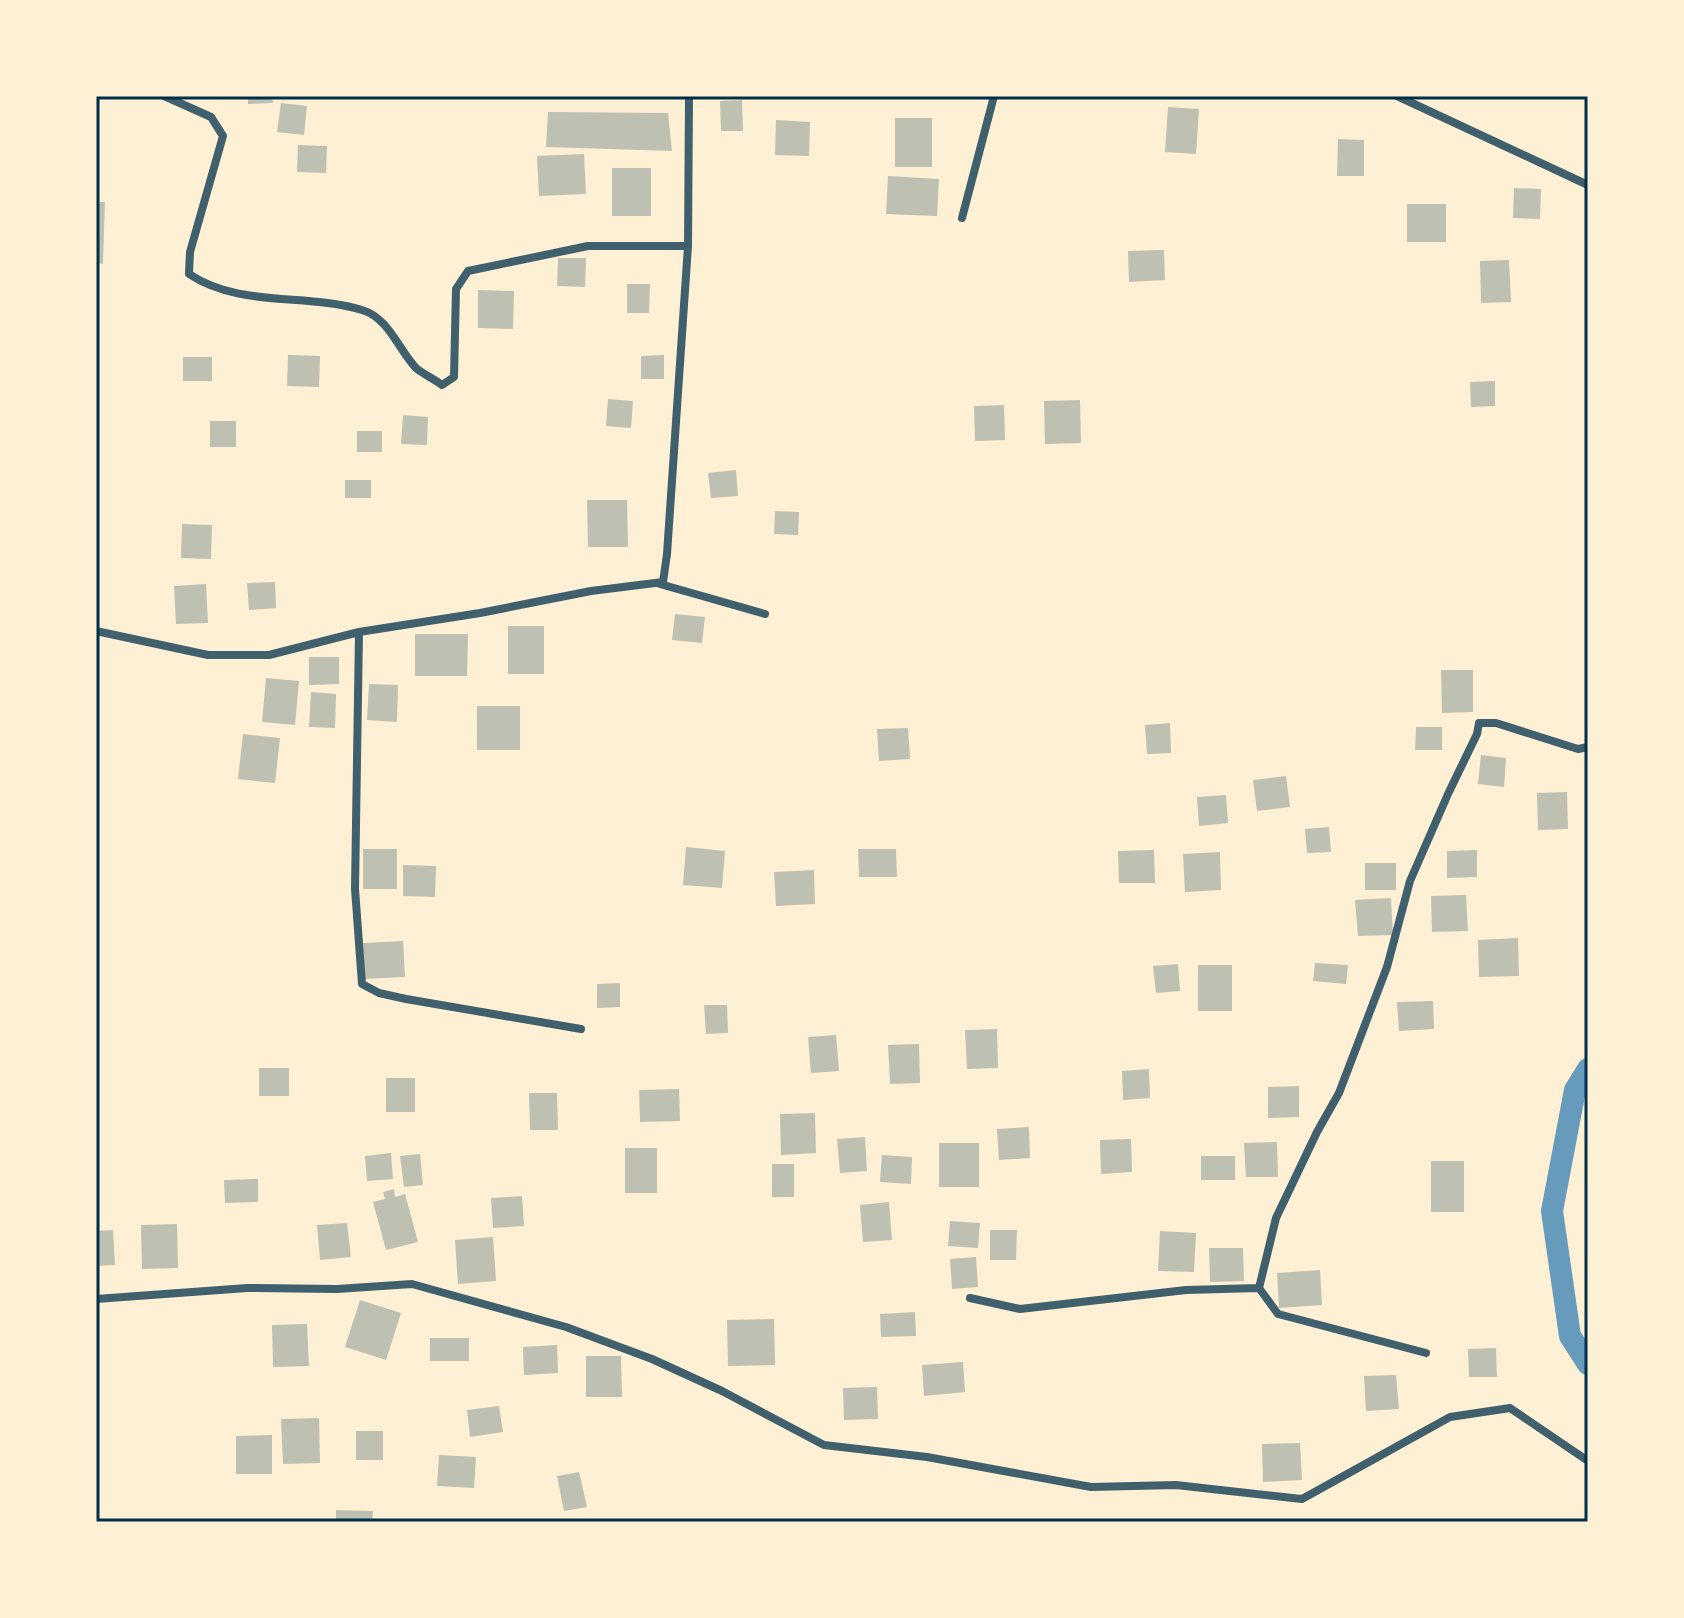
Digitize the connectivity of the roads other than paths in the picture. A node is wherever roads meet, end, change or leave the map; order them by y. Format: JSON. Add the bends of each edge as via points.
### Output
{"nodes":[{"id":1,"x":164,"y":96,"type":"edge"},
{"id":2,"x":689,"y":96,"type":"edge"},
{"id":3,"x":994,"y":96,"type":"edge"},
{"id":4,"x":1397,"y":96,"type":"edge"},
{"id":5,"x":1588,"y":185,"type":"edge"},
{"id":6,"x":962,"y":218,"type":"dead end"},
{"id":7,"x":688,"y":246,"type":"junction"},
{"id":8,"x":660,"y":584,"type":"junction"},
{"id":9,"x":765,"y":614,"type":"dead end"},
{"id":10,"x":96,"y":631,"type":"edge"},
{"id":11,"x":359,"y":632,"type":"junction"},
{"id":12,"x":1588,"y":747,"type":"edge"},
{"id":13,"x":581,"y":1029,"type":"dead end"},
{"id":14,"x":1259,"y":1288,"type":"junction"},
{"id":15,"x":970,"y":1298,"type":"dead end"},
{"id":16,"x":96,"y":1299,"type":"edge"},
{"id":17,"x":1426,"y":1353,"type":"dead end"},
{"id":18,"x":1588,"y":1461,"type":"edge"}],
"edges":[{"from":1,"to":7,"type":"street","via":[[211,117],[223,136],[190,252],[189,274],[205,285],[255,296],[366,311],[393,334],[416,368],[442,385],[454,377],[456,289],[468,271],[588,246]]},
{"from":2,"to":7,"type":"street"},
{"from":3,"to":6,"type":"street"},
{"from":4,"to":5,"type":"street"},
{"from":7,"to":8,"type":"street","via":[[666,576]]},
{"from":8,"to":9,"type":"street"},
{"from":8,"to":11,"type":"street"},
{"from":10,"to":11,"type":"street","via":[[208,655],[269,655]]},
{"from":11,"to":13,"type":"street","via":[[355,889],[362,984],[406,999]]},
{"from":12,"to":14,"type":"street","via":[[1578,749],[1496,723],[1479,723],[1410,881],[1387,967],[1339,1093],[1276,1218]]},
{"from":14,"to":15,"type":"street","via":[[1186,1290],[1020,1309]]},
{"from":14,"to":17,"type":"street","via":[[1278,1314]]},
{"from":16,"to":18,"type":"street","via":[[412,1284],[566,1327],[652,1359],[824,1445],[927,1457],[1091,1487],[1176,1485],[1302,1499],[1450,1417],[1510,1408]]}]}
